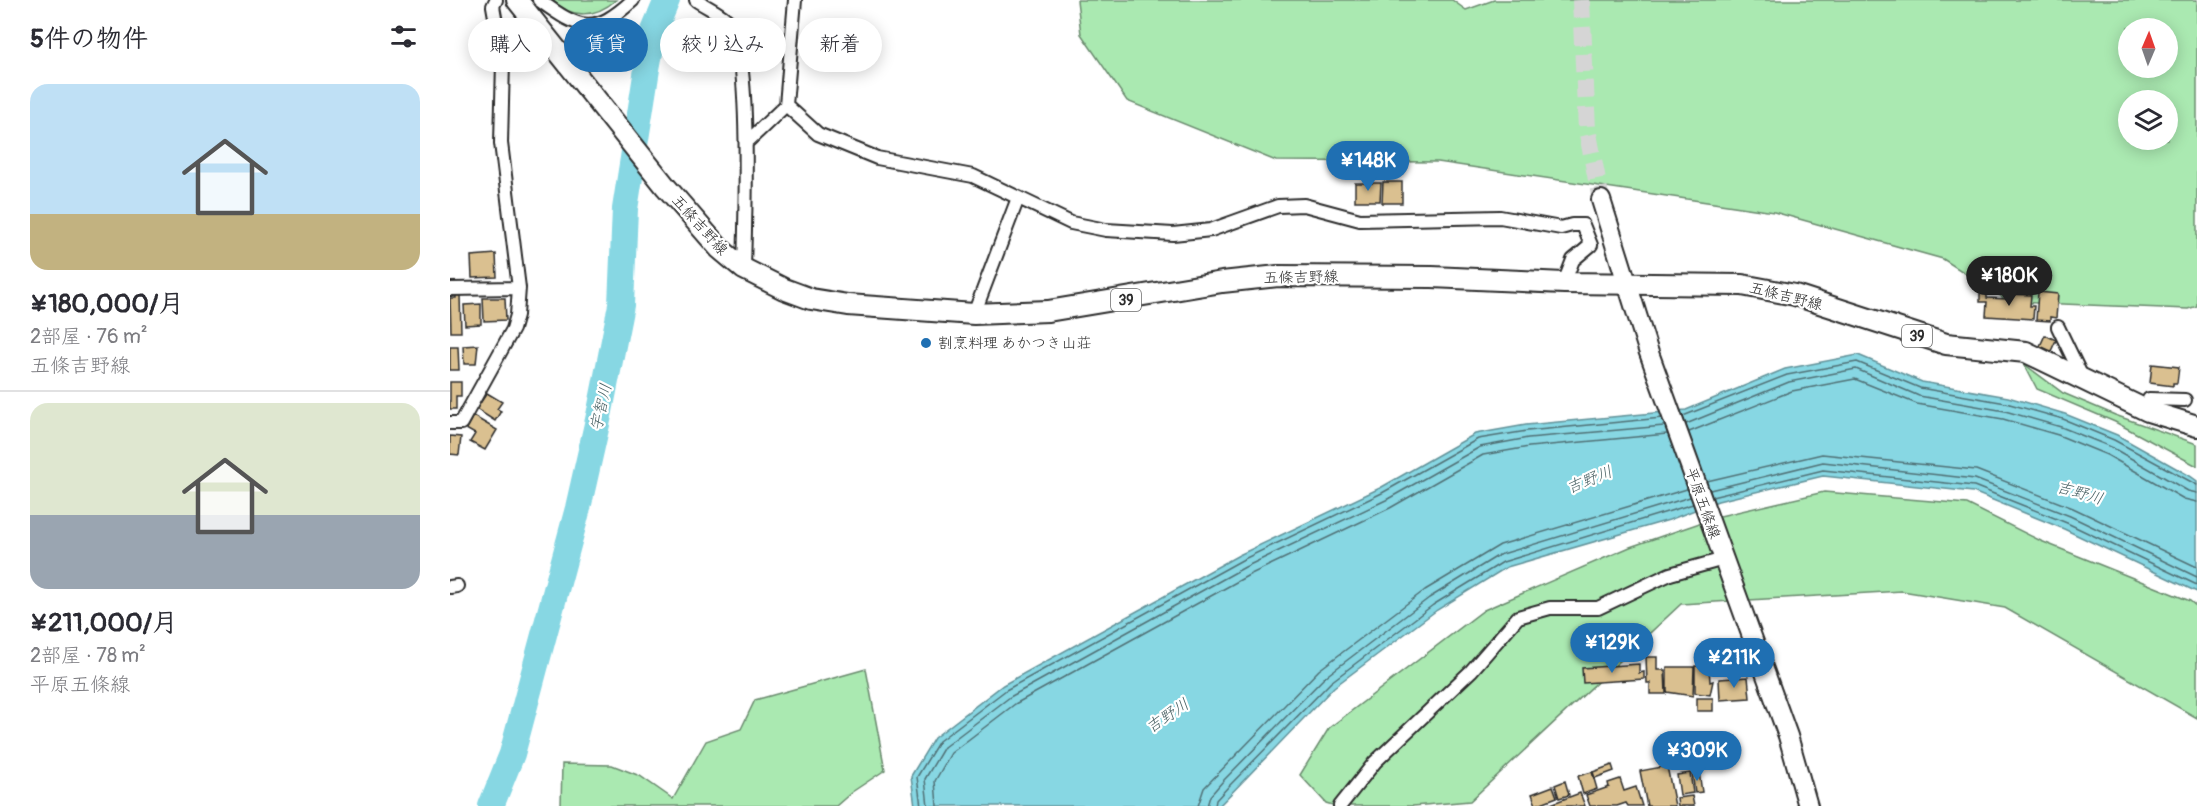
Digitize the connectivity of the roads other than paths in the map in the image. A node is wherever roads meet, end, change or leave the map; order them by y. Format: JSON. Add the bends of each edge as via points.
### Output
{"nodes":[{"id":1,"x":495,"y":0,"type":"edge"},
{"id":2,"x":517,"y":0,"type":"edge"},
{"id":3,"x":539,"y":0,"type":"edge"},
{"id":4,"x":633,"y":0,"type":"edge"},
{"id":5,"x":696,"y":0,"type":"edge"},
{"id":6,"x":795,"y":0,"type":"edge"},
{"id":7,"x":786,"y":105,"type":"junction"},
{"id":8,"x":746,"y":142,"type":"junction"},
{"id":9,"x":1018,"y":198,"type":"junction"},
{"id":10,"x":1601,"y":200,"type":"tunnel mouth"},
{"id":11,"x":744,"y":269,"type":"junction"},
{"id":12,"x":1564,"y":283,"type":"junction"},
{"id":13,"x":1628,"y":284,"type":"junction"},
{"id":14,"x":519,"y":288,"type":"junction"},
{"id":15,"x":450,"y":289,"type":"edge"},
{"id":16,"x":974,"y":314,"type":"junction"},
{"id":17,"x":2058,"y":327,"type":"dead end"},
{"id":18,"x":2083,"y":380,"type":"junction"},
{"id":19,"x":2185,"y":400,"type":"dead end"},
{"id":20,"x":2148,"y":411,"type":"junction"},
{"id":21,"x":450,"y":423,"type":"edge"},
{"id":22,"x":2197,"y":426,"type":"edge"},
{"id":23,"x":1725,"y":559,"type":"junction"},
{"id":24,"x":1340,"y":806,"type":"edge"},
{"id":25,"x":1808,"y":806,"type":"edge"}],
"edges":[{"from":1,"to":14,"type":"street","via":[[503,62],[501,143]]},
{"from":2,"to":11,"type":"main road","name":"五條吉野線","number":"39","via":[[666,187],[719,248]]},
{"from":3,"to":4,"type":"street","via":[[578,24],[598,24],[615,18]]},
{"from":5,"to":8,"type":"street","via":[[731,23],[741,56]]},
{"from":6,"to":7,"type":"street"},
{"from":7,"to":8,"type":"street"},
{"from":7,"to":9,"type":"street","via":[[818,134],[877,158],[973,176]]},
{"from":8,"to":11,"type":"street"},
{"from":9,"to":12,"type":"street","via":[[1071,223],[1106,230],[1173,234],[1210,230],[1278,206],[1304,205],[1360,220],[1500,217],[1561,228],[1583,225],[1591,245],[1573,260]]},
{"from":9,"to":16,"type":"street"},
{"from":10,"to":13,"type":"main road","name":"平原五條線"},
{"from":11,"to":16,"type":"main road","name":"五條吉野線","number":"39","via":[[811,298],[848,305]]},
{"from":12,"to":13,"type":"main road","name":"五條吉野線","number":"39"},
{"from":12,"to":16,"type":"main road","name":"五條吉野線","number":"39","via":[[1278,276],[1048,311]]},
{"from":13,"to":18,"type":"main road","name":"五條吉野線","number":"39","via":[[1742,285],[1795,295],[1946,344],[2026,352]]},
{"from":13,"to":23,"type":"main road","name":"平原五條線","via":[[1648,350]]},
{"from":14,"to":15,"type":"street"},
{"from":14,"to":21,"type":"street","via":[[513,329],[461,423]]},
{"from":17,"to":18,"type":"street"},
{"from":18,"to":20,"type":"main road","name":"五條吉野線","number":"39"},
{"from":19,"to":20,"type":"street","via":[[2149,399]]},
{"from":20,"to":22,"type":"main road","name":"五條吉野線","number":"39"},
{"from":23,"to":24,"type":"street","via":[[1670,574],[1598,608],[1550,608],[1518,617],[1472,671],[1375,762]]},
{"from":23,"to":25,"type":"main road","name":"平原五條線","via":[[1788,736]]}]}
